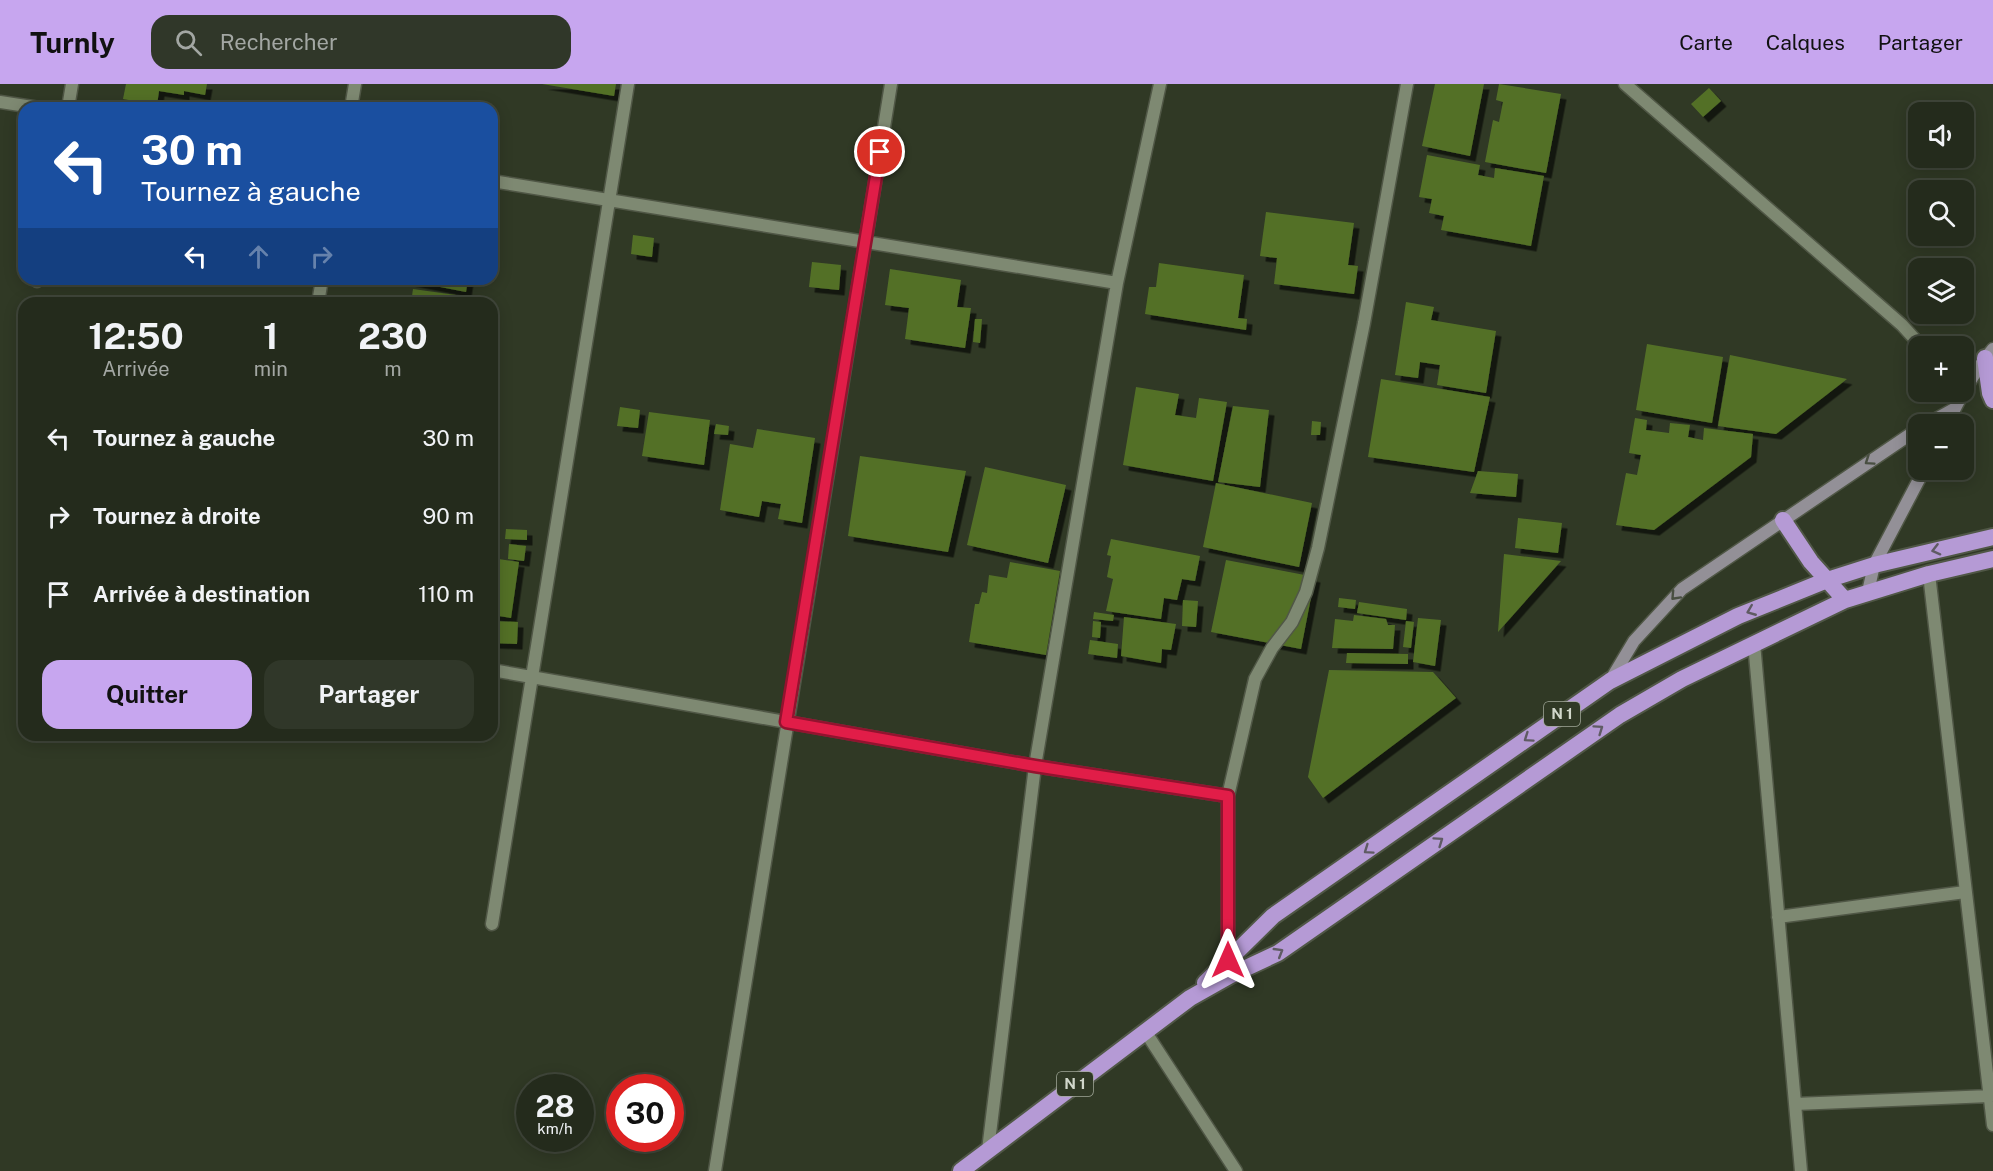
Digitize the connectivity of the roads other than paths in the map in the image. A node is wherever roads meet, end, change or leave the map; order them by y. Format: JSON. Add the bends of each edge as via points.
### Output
{"nodes":[{"id":1,"x":72,"y":84,"type":"edge"},
{"id":2,"x":355,"y":84,"type":"edge"},
{"id":3,"x":628,"y":84,"type":"edge"},
{"id":4,"x":891,"y":84,"type":"edge"},
{"id":5,"x":1160,"y":84,"type":"edge"},
{"id":6,"x":1407,"y":84,"type":"edge"},
{"id":7,"x":1625,"y":84,"type":"edge"},
{"id":8,"x":0,"y":102,"type":"edge"},
{"id":9,"x":69,"y":102,"type":"edge"},
{"id":10,"x":352,"y":102,"type":"edge"},
{"id":11,"x":18,"y":105,"type":"edge"},
{"id":12,"x":498,"y":183,"type":"edge"},
{"id":13,"x":609,"y":201,"type":"junction"},
{"id":14,"x":865,"y":242,"type":"junction"},
{"id":15,"x":1117,"y":283,"type":"junction"},
{"id":16,"x":1912,"y":336,"type":"edge"},
{"id":17,"x":1989,"y":354,"type":"edge"},
{"id":18,"x":1974,"y":376,"type":"edge"},
{"id":19,"x":1993,"y":400,"type":"edge"},
{"id":20,"x":1958,"y":402,"type":"edge"},
{"id":21,"x":1954,"y":409,"type":"junction"},
{"id":22,"x":1945,"y":414,"type":"edge"},
{"id":23,"x":1952,"y":414,"type":"edge"},
{"id":24,"x":1908,"y":436,"type":"edge"},
{"id":25,"x":1919,"y":480,"type":"edge"},
{"id":26,"x":1783,"y":520,"type":"junction"},
{"id":27,"x":1993,"y":537,"type":"edge"},
{"id":28,"x":1993,"y":559,"type":"edge"},
{"id":29,"x":1874,"y":565,"type":"junction"},
{"id":30,"x":1929,"y":574,"type":"junction"},
{"id":31,"x":1827,"y":580,"type":"junction"},
{"id":32,"x":1868,"y":591,"type":"junction"},
{"id":33,"x":1845,"y":600,"type":"junction"},
{"id":34,"x":1754,"y":643,"type":"junction"},
{"id":35,"x":498,"y":671,"type":"edge"},
{"id":36,"x":532,"y":677,"type":"junction"},
{"id":37,"x":1610,"y":681,"type":"junction"},
{"id":38,"x":786,"y":722,"type":"junction"},
{"id":39,"x":1035,"y":766,"type":"junction"},
{"id":40,"x":1228,"y":796,"type":"junction"},
{"id":41,"x":1965,"y":892,"type":"junction"},
{"id":42,"x":1778,"y":917,"type":"junction"},
{"id":43,"x":492,"y":924,"type":"dead end"},
{"id":44,"x":1229,"y":968,"type":"junction"},
{"id":45,"x":1145,"y":1031,"type":"junction"},
{"id":46,"x":1990,"y":1096,"type":"junction"},
{"id":47,"x":1795,"y":1104,"type":"junction"},
{"id":48,"x":1993,"y":1125,"type":"edge"},
{"id":49,"x":988,"y":1150,"type":"junction"},
{"id":50,"x":716,"y":1171,"type":"edge"},
{"id":51,"x":961,"y":1171,"type":"edge"},
{"id":52,"x":1236,"y":1171,"type":"edge"},
{"id":53,"x":1801,"y":1171,"type":"edge"}],
"edges":[{"from":1,"to":9,"type":"street"},
{"from":2,"to":10,"type":"street"},
{"from":3,"to":13,"type":"street"},
{"from":4,"to":14,"type":"street"},
{"from":5,"to":15,"type":"street"},
{"from":6,"to":40,"type":"street","via":[[1318,548],[1292,622],[1255,679]]},
{"from":7,"to":16,"type":"street"},
{"from":8,"to":11,"type":"street"},
{"from":12,"to":13,"type":"street"},
{"from":13,"to":14,"type":"street"},
{"from":13,"to":36,"type":"street"},
{"from":14,"to":15,"type":"street"},
{"from":14,"to":38,"type":"street"},
{"from":15,"to":39,"type":"street"},
{"from":17,"to":18,"type":"main road"},
{"from":17,"to":19,"type":"highway"},
{"from":20,"to":21,"type":"main road"},
{"from":21,"to":22,"type":"main road"},
{"from":21,"to":23,"type":"main road"},
{"from":24,"to":26,"type":"main road","one_way":true},
{"from":25,"to":29,"type":"main road"},
{"from":26,"to":31,"type":"highway"},
{"from":26,"to":37,"type":"main road","one_way":true,"via":[[1682,589],[1634,641]]},
{"from":27,"to":29,"type":"highway","number":"N 1","one_way":true},
{"from":28,"to":30,"type":"highway","number":"N 1"},
{"from":29,"to":31,"type":"highway","number":"N 1"},
{"from":29,"to":32,"type":"main road"},
{"from":30,"to":32,"type":"highway","number":"N 1"},
{"from":30,"to":41,"type":"street"},
{"from":31,"to":33,"type":"highway"},
{"from":31,"to":37,"type":"highway","number":"N 1","one_way":true,"via":[[1738,616]]},
{"from":32,"to":33,"type":"highway","number":"N 1"},
{"from":33,"to":34,"type":"highway","number":"N 1"},
{"from":34,"to":42,"type":"street"},
{"from":44,"to":34,"type":"highway","number":"N 1","one_way":true,"via":[[1278,953],[1620,715]]},
{"from":35,"to":36,"type":"street"},
{"from":36,"to":38,"type":"street"},
{"from":36,"to":43,"type":"street"},
{"from":37,"to":44,"type":"highway","number":"N 1","one_way":true,"via":[[1273,916]]},
{"from":38,"to":39,"type":"street"},
{"from":38,"to":50,"type":"street"},
{"from":39,"to":40,"type":"street"},
{"from":39,"to":49,"type":"street"},
{"from":40,"to":44,"type":"street"},
{"from":41,"to":42,"type":"street"},
{"from":41,"to":46,"type":"street"},
{"from":42,"to":47,"type":"street"},
{"from":44,"to":45,"type":"highway","number":"N 1"},
{"from":45,"to":49,"type":"highway","number":"N 1"},
{"from":45,"to":52,"type":"street"},
{"from":46,"to":47,"type":"street"},
{"from":46,"to":48,"type":"street"},
{"from":47,"to":53,"type":"street"},
{"from":49,"to":51,"type":"highway","number":"N 1"}]}
